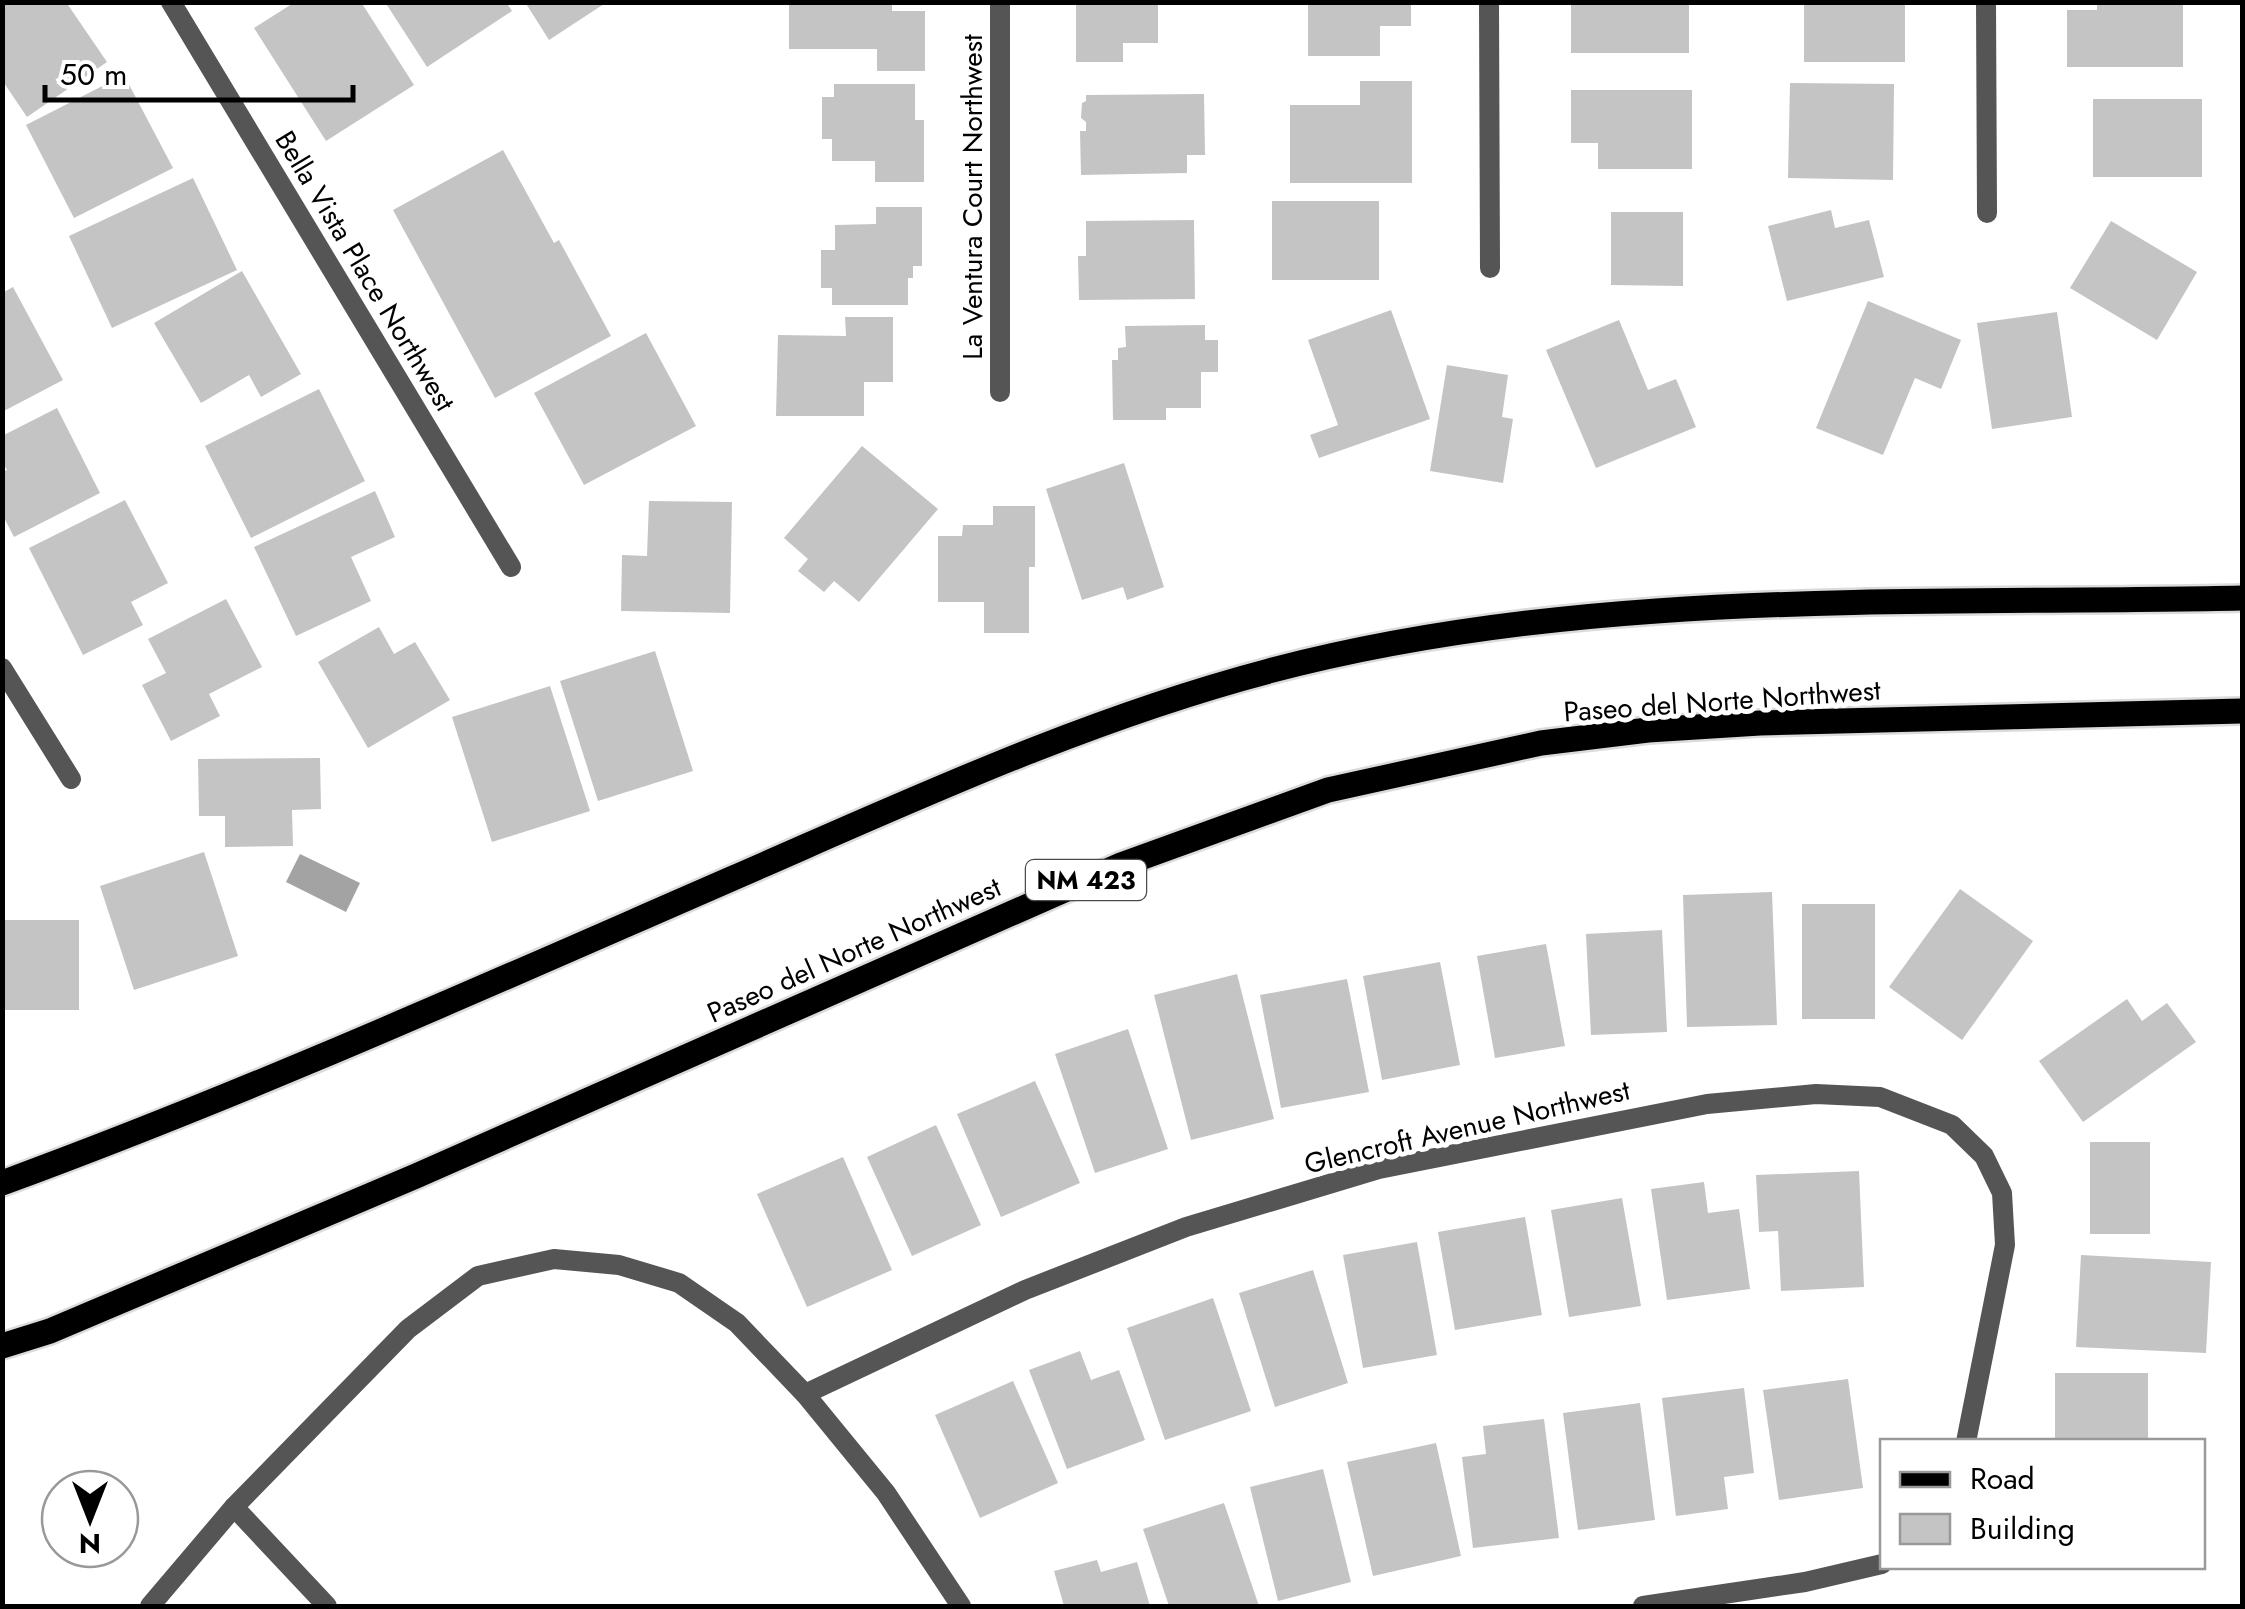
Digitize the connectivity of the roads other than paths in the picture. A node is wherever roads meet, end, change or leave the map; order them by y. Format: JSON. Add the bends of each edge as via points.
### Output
{"nodes":[{"id":1,"x":171,"y":2,"type":"edge"},
{"id":2,"x":1000,"y":2,"type":"edge"},
{"id":3,"x":1488,"y":2,"type":"edge"},
{"id":4,"x":1986,"y":2,"type":"edge"},
{"id":5,"x":1987,"y":213,"type":"dead end"},
{"id":6,"x":1490,"y":268,"type":"dead end"},
{"id":7,"x":1000,"y":392,"type":"dead end"},
{"id":8,"x":511,"y":567,"type":"dead end"},
{"id":9,"x":2242,"y":598,"type":"edge"},
{"id":10,"x":2,"y":668,"type":"edge"},
{"id":11,"x":2242,"y":711,"type":"edge"},
{"id":12,"x":71,"y":779,"type":"dead end"},
{"id":13,"x":2,"y":1183,"type":"edge"},
{"id":14,"x":2,"y":1346,"type":"edge"},
{"id":15,"x":804,"y":1394,"type":"junction"},
{"id":16,"x":1967,"y":1439,"type":"edge"},
{"id":17,"x":234,"y":1507,"type":"junction"},
{"id":18,"x":1880,"y":1564,"type":"edge"},
{"id":19,"x":150,"y":1606,"type":"edge"},
{"id":20,"x":327,"y":1606,"type":"edge"},
{"id":21,"x":961,"y":1606,"type":"edge"},
{"id":22,"x":1643,"y":1606,"type":"edge"}],
"edges":[{"from":1,"to":8,"type":"street","name":"Bella Vista Place Northwest"},
{"from":2,"to":7,"type":"street","name":"La Ventura Court Northwest"},
{"from":3,"to":6,"type":"street"},
{"from":4,"to":5,"type":"street"},
{"from":9,"to":13,"type":"main road","via":[[1634,612],[1414,640],[1271,670],[1080,731],[970,775],[368,1038]]},
{"from":10,"to":12,"type":"street"},
{"from":11,"to":14,"type":"main road","name":"Paseo del Norte Northwest","number":"NM 423","via":[[1648,730],[1541,743],[1328,790],[1121,864],[416,1176]]},
{"from":15,"to":16,"type":"street","name":"Glencroft Avenue Northwest","via":[[1025,1290],[1150,1241],[1379,1169],[1707,1104],[1816,1094],[1880,1098],[1952,1125],[1984,1156],[2002,1193],[2005,1245]]},
{"from":15,"to":17,"type":"street","via":[[737,1324],[679,1283],[619,1265],[554,1260],[478,1276],[408,1329]]},
{"from":15,"to":21,"type":"street","via":[[886,1493]]},
{"from":17,"to":19,"type":"street"},
{"from":17,"to":20,"type":"street"},
{"from":18,"to":22,"type":"street"}]}
